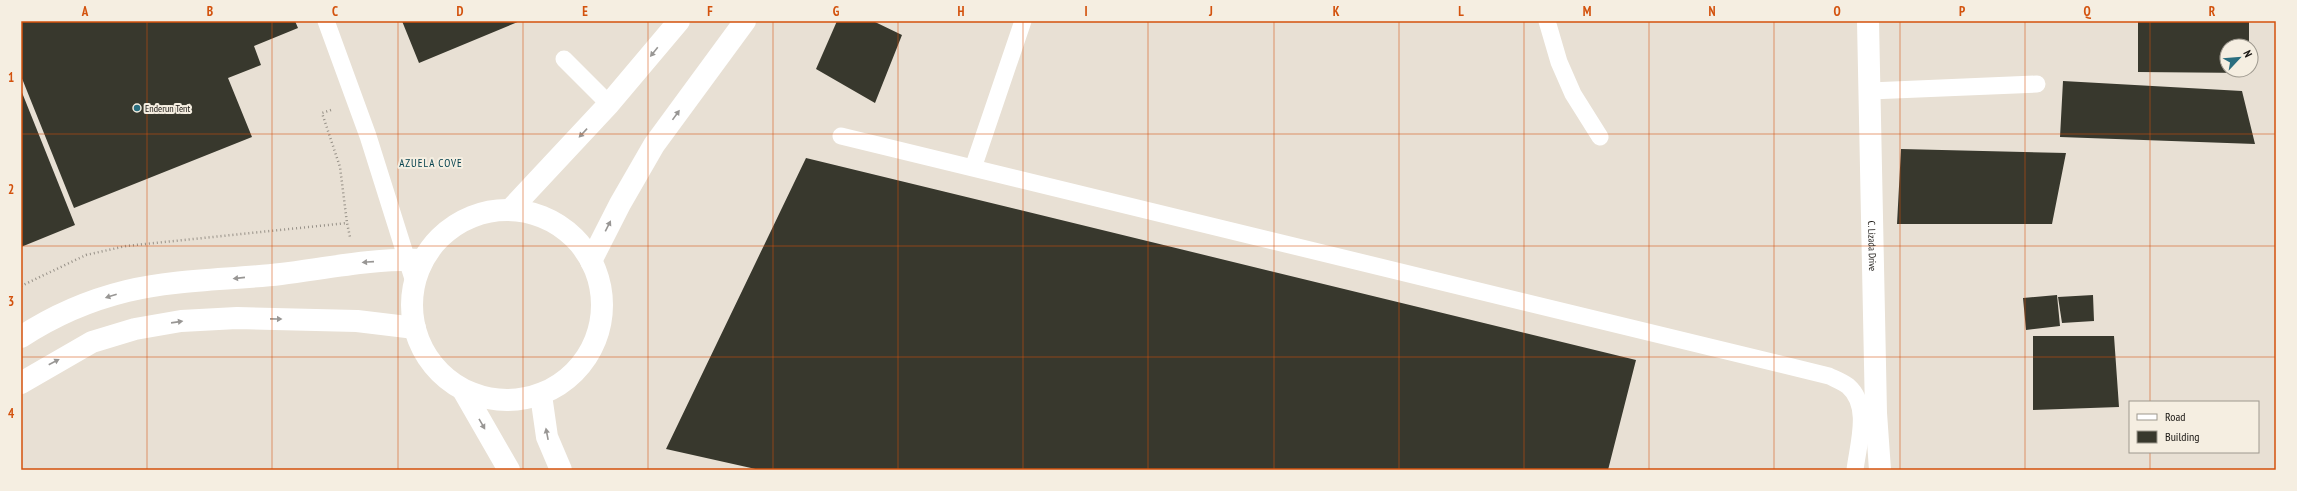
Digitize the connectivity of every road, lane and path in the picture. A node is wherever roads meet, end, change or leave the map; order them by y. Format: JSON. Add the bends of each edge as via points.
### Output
{"nodes":[{"id":1,"x":326,"y":21,"type":"edge"},
{"id":2,"x":679,"y":21,"type":"edge"},
{"id":3,"x":745,"y":21,"type":"edge"},
{"id":4,"x":1024,"y":21,"type":"edge"},
{"id":5,"x":1547,"y":21,"type":"edge"},
{"id":6,"x":1868,"y":21,"type":"edge"},
{"id":7,"x":564,"y":59,"type":"dead end"},
{"id":8,"x":2037,"y":84,"type":"dead end"},
{"id":9,"x":1870,"y":91,"type":"junction"},
{"id":10,"x":356,"y":101,"type":"junction"},
{"id":11,"x":609,"y":104,"type":"junction"},
{"id":12,"x":840,"y":136,"type":"dead end"},
{"id":13,"x":1600,"y":137,"type":"dead end"},
{"id":14,"x":973,"y":168,"type":"junction"},
{"id":15,"x":510,"y":210,"type":"junction"},
{"id":16,"x":347,"y":223,"type":"junction"},
{"id":17,"x":415,"y":260,"type":"junction"},
{"id":18,"x":591,"y":261,"type":"junction"},
{"id":19,"x":355,"y":263,"type":"junction"},
{"id":20,"x":21,"y":286,"type":"edge"},
{"id":21,"x":415,"y":328,"type":"junction"},
{"id":22,"x":21,"y":337,"type":"edge"},
{"id":23,"x":21,"y":383,"type":"edge"},
{"id":24,"x":463,"y":390,"type":"junction"},
{"id":25,"x":541,"y":394,"type":"junction"},
{"id":26,"x":509,"y":470,"type":"edge"},
{"id":27,"x":561,"y":470,"type":"edge"},
{"id":28,"x":1854,"y":470,"type":"edge"},
{"id":29,"x":1880,"y":470,"type":"edge"}],
"edges":[{"from":1,"to":10,"type":"lane"},
{"from":2,"to":11,"type":"street","one_way":true},
{"from":18,"to":3,"type":"street","one_way":true,"via":[[654,145]]},
{"from":4,"to":14,"type":"lane"},
{"from":5,"to":13,"type":"lane","via":[[1559,62],[1573,94]]},
{"from":6,"to":9,"type":"street","name":"C. Lizada Drive"},
{"from":7,"to":11,"type":"lane"},
{"from":8,"to":9,"type":"lane"},
{"from":9,"to":29,"type":"street","name":"C. Lizada Drive","via":[[1876,414]]},
{"from":10,"to":16,"type":"path","via":[[322,113],[340,167]]},
{"from":10,"to":17,"type":"lane"},
{"from":11,"to":15,"type":"street","one_way":true},
{"from":12,"to":14,"type":"lane"},
{"from":14,"to":28,"type":"lane","via":[[1829,376],[1848,386],[1859,402],[1862,416]]},
{"from":15,"to":17,"type":"street","via":[[489,211],[469,218],[450,228]]},
{"from":15,"to":18,"type":"street","via":[[535,214],[557,225],[577,241]]},
{"from":16,"to":19,"type":"path"},
{"from":16,"to":20,"type":"path","via":[[126,246],[86,255]]},
{"from":17,"to":19,"type":"street","one_way":true},
{"from":17,"to":21,"type":"street","via":[[412,305]]},
{"from":18,"to":25,"type":"street","via":[[599,282],[602,305],[599,328],[591,350],[578,369],[561,384]]},
{"from":19,"to":22,"type":"street","one_way":true,"via":[[126,291],[78,306]]},
{"from":23,"to":21,"type":"street","one_way":true,"via":[[92,342],[135,329],[181,321],[237,318],[357,321]]},
{"from":21,"to":24,"type":"street","via":[[432,364],[446,379]]},
{"from":24,"to":25,"type":"street","via":[[482,398],[502,401],[522,400]]},
{"from":24,"to":26,"type":"street","one_way":true},
{"from":27,"to":25,"type":"street","one_way":true,"via":[[547,437]]}]}
